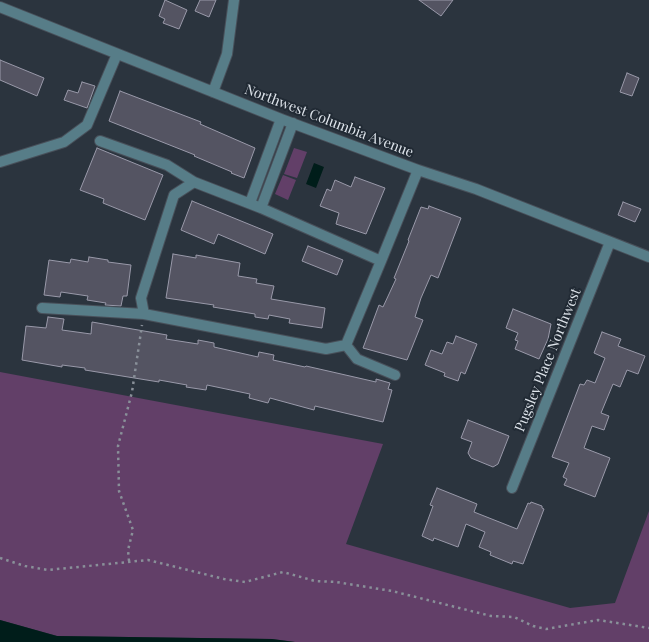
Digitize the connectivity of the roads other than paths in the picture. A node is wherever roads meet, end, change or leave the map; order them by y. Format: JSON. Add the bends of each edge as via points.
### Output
{"nodes":[{"id":1,"x":234,"y":0,"type":"edge"},
{"id":2,"x":0,"y":7,"type":"edge"},
{"id":3,"x":117,"y":54,"type":"junction"},
{"id":4,"x":213,"y":92,"type":"junction"},
{"id":5,"x":281,"y":119,"type":"junction"},
{"id":6,"x":293,"y":123,"type":"junction"},
{"id":7,"x":100,"y":141,"type":"dead end"},
{"id":8,"x":0,"y":162,"type":"edge"},
{"id":9,"x":418,"y":170,"type":"junction"},
{"id":10,"x":194,"y":182,"type":"junction"},
{"id":11,"x":250,"y":203,"type":"junction"},
{"id":12,"x":261,"y":208,"type":"junction"},
{"id":13,"x":610,"y":242,"type":"junction"},
{"id":14,"x":649,"y":257,"type":"edge"},
{"id":15,"x":381,"y":261,"type":"junction"},
{"id":16,"x":42,"y":308,"type":"dead end"},
{"id":17,"x":144,"y":314,"type":"junction"},
{"id":18,"x":346,"y":345,"type":"junction"},
{"id":19,"x":395,"y":375,"type":"dead end"},
{"id":20,"x":512,"y":488,"type":"dead end"}],
"edges":[{"from":1,"to":4,"type":"street","via":[[227,54]]},
{"from":2,"to":3,"type":"street","name":"Northwest Columbia Avenue"},
{"from":3,"to":4,"type":"street","name":"Northwest Columbia Avenue"},
{"from":3,"to":8,"type":"street","via":[[87,125],[64,142]]},
{"from":4,"to":5,"type":"street","name":"Northwest Columbia Avenue"},
{"from":5,"to":6,"type":"street","name":"Northwest Columbia Avenue"},
{"from":5,"to":11,"type":"street"},
{"from":6,"to":9,"type":"street","name":"Northwest Columbia Avenue"},
{"from":6,"to":12,"type":"street"},
{"from":7,"to":10,"type":"street","via":[[167,165]]},
{"from":9,"to":13,"type":"street","name":"Northwest Columbia Avenue","via":[[476,189]]},
{"from":9,"to":15,"type":"street"},
{"from":10,"to":11,"type":"street"},
{"from":10,"to":17,"type":"street","via":[[174,195],[141,298]]},
{"from":11,"to":12,"type":"street"},
{"from":12,"to":15,"type":"street"},
{"from":13,"to":14,"type":"street","name":"Northwest Columbia Avenue"},
{"from":13,"to":20,"type":"street","name":"Pugsley Place Northwest"},
{"from":15,"to":18,"type":"street"},
{"from":16,"to":17,"type":"street"},
{"from":17,"to":18,"type":"street","via":[[326,349]]},
{"from":18,"to":19,"type":"street","via":[[357,359]]}]}
